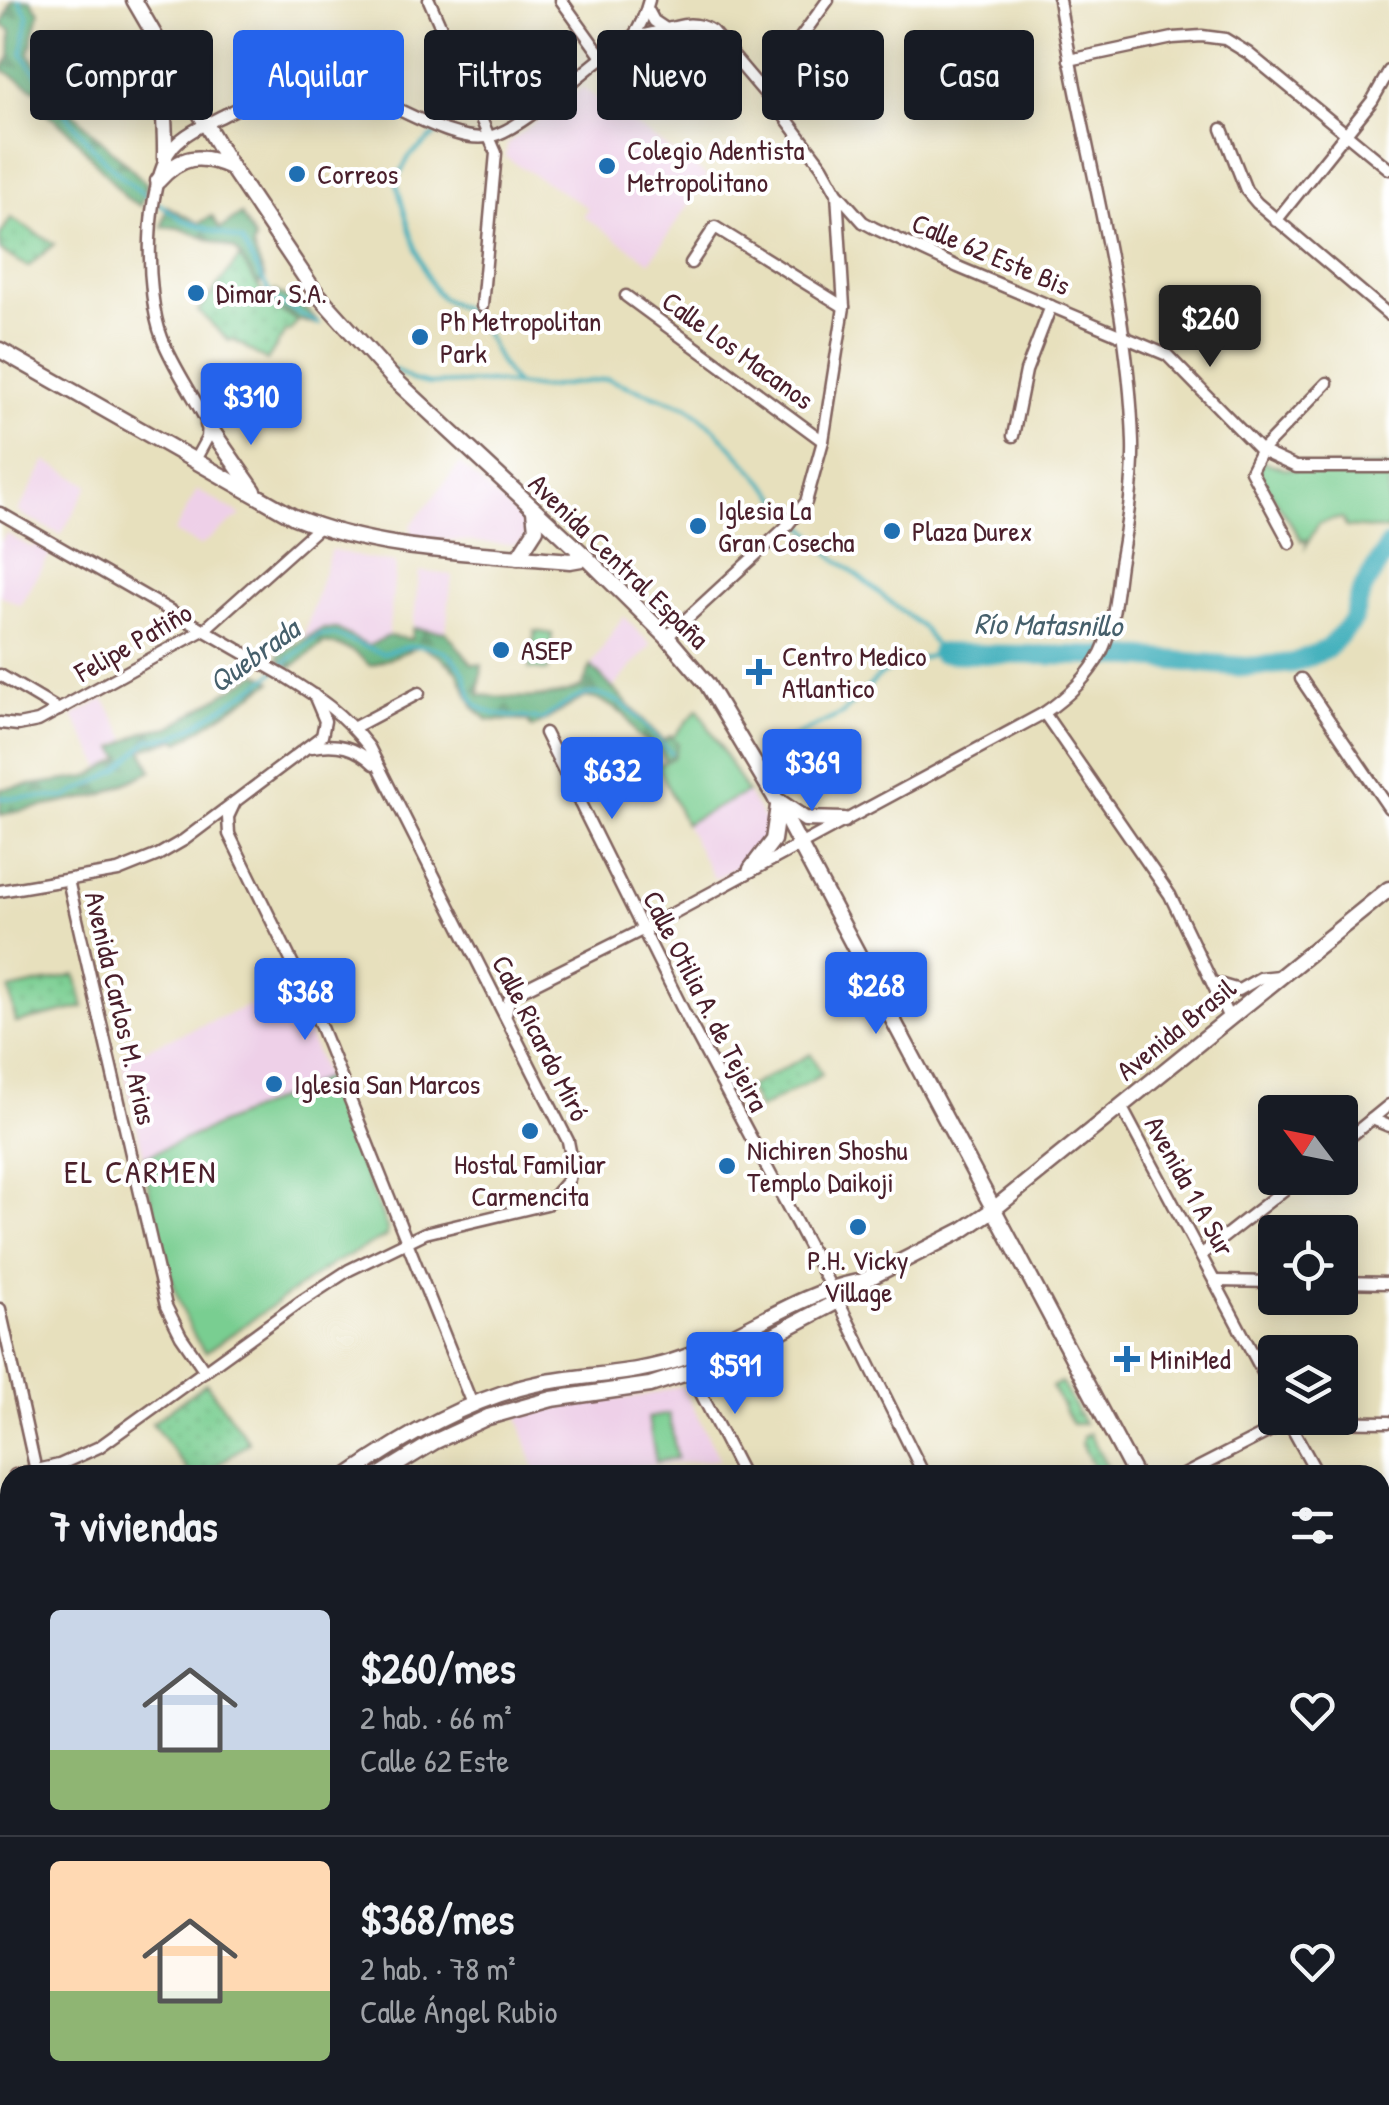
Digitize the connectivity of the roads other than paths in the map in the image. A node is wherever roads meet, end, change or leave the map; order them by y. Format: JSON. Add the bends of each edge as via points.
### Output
{"nodes":[{"id":1,"x":134,"y":0,"type":"edge"},
{"id":2,"x":429,"y":0,"type":"edge"},
{"id":3,"x":562,"y":0,"type":"edge"},
{"id":4,"x":828,"y":0,"type":"edge"},
{"id":5,"x":1060,"y":0,"type":"edge"},
{"id":6,"x":648,"y":4,"type":"edge"},
{"id":7,"x":666,"y":29,"type":"junction"},
{"id":8,"x":151,"y":30,"type":"edge"},
{"id":9,"x":636,"y":30,"type":"edge"},
{"id":10,"x":661,"y":30,"type":"edge"},
{"id":11,"x":806,"y":30,"type":"edge"},
{"id":12,"x":597,"y":50,"type":"edge"},
{"id":13,"x":1069,"y":60,"type":"junction"},
{"id":14,"x":597,"y":61,"type":"edge"},
{"id":15,"x":1389,"y":71,"type":"edge"},
{"id":16,"x":762,"y":88,"type":"edge"},
{"id":17,"x":166,"y":120,"type":"edge"},
{"id":18,"x":204,"y":120,"type":"edge"},
{"id":19,"x":787,"y":120,"type":"edge"},
{"id":20,"x":206,"y":124,"type":"junction"},
{"id":21,"x":1222,"y":129,"type":"dead end"},
{"id":22,"x":1346,"y":134,"type":"junction"},
{"id":23,"x":490,"y":137,"type":"junction"},
{"id":24,"x":165,"y":159,"type":"junction"},
{"id":25,"x":231,"y":168,"type":"junction"},
{"id":26,"x":1389,"y":169,"type":"edge"},
{"id":27,"x":157,"y":183,"type":"junction"},
{"id":28,"x":837,"y":193,"type":"junction"},
{"id":29,"x":1276,"y":221,"type":"junction"},
{"id":30,"x":862,"y":222,"type":"junction"},
{"id":31,"x":842,"y":232,"type":"junction"},
{"id":32,"x":692,"y":262,"type":"dead end"},
{"id":33,"x":626,"y":296,"type":"dead end"},
{"id":34,"x":482,"y":306,"type":"dead end"},
{"id":35,"x":1051,"y":306,"type":"junction"},
{"id":36,"x":844,"y":307,"type":"junction"},
{"id":37,"x":1389,"y":316,"type":"edge"},
{"id":38,"x":1124,"y":335,"type":"junction"},
{"id":39,"x":0,"y":350,"type":"edge"},
{"id":40,"x":1326,"y":383,"type":"dead end"},
{"id":41,"x":208,"y":425,"type":"junction"},
{"id":42,"x":1013,"y":436,"type":"dead end"},
{"id":43,"x":822,"y":441,"type":"junction"},
{"id":44,"x":1261,"y":451,"type":"junction"},
{"id":45,"x":195,"y":460,"type":"junction"},
{"id":46,"x":1389,"y":467,"type":"edge"},
{"id":47,"x":257,"y":496,"type":"junction"},
{"id":48,"x":534,"y":511,"type":"junction"},
{"id":49,"x":0,"y":513,"type":"edge"},
{"id":50,"x":319,"y":527,"type":"junction"},
{"id":51,"x":1290,"y":543,"type":"dead end"},
{"id":52,"x":518,"y":556,"type":"junction"},
{"id":53,"x":587,"y":558,"type":"junction"},
{"id":54,"x":205,"y":629,"type":"junction"},
{"id":55,"x":666,"y":637,"type":"junction"},
{"id":56,"x":0,"y":676,"type":"edge"},
{"id":57,"x":1301,"y":679,"type":"dead end"},
{"id":58,"x":419,"y":693,"type":"dead end"},
{"id":59,"x":314,"y":694,"type":"junction"},
{"id":60,"x":60,"y":710,"type":"junction"},
{"id":61,"x":1044,"y":713,"type":"junction"},
{"id":62,"x":0,"y":724,"type":"edge"},
{"id":63,"x":353,"y":728,"type":"junction"},
{"id":64,"x":545,"y":732,"type":"dead end"},
{"id":65,"x":312,"y":747,"type":"junction"},
{"id":66,"x":378,"y":769,"type":"junction"},
{"id":67,"x":776,"y":801,"type":"junction"},
{"id":68,"x":235,"y":802,"type":"junction"},
{"id":69,"x":1389,"y":808,"type":"edge"},
{"id":70,"x":844,"y":820,"type":"junction"},
{"id":71,"x":196,"y":831,"type":"junction"},
{"id":72,"x":229,"y":834,"type":"junction"},
{"id":73,"x":798,"y":843,"type":"junction"},
{"id":74,"x":751,"y":869,"type":"junction"},
{"id":75,"x":68,"y":880,"type":"junction"},
{"id":76,"x":1389,"y":889,"type":"edge"},
{"id":77,"x":0,"y":891,"type":"edge"},
{"id":78,"x":644,"y":929,"type":"junction"},
{"id":79,"x":1280,"y":976,"type":"junction"},
{"id":80,"x":1212,"y":982,"type":"junction"},
{"id":81,"x":490,"y":984,"type":"junction"},
{"id":82,"x":514,"y":994,"type":"junction"},
{"id":83,"x":506,"y":1016,"type":"junction"},
{"id":84,"x":1230,"y":1018,"type":"junction"},
{"id":85,"x":1121,"y":1106,"type":"junction"},
{"id":86,"x":1389,"y":1106,"type":"edge"},
{"id":87,"x":1372,"y":1119,"type":"junction"},
{"id":88,"x":1389,"y":1126,"type":"edge"},
{"id":89,"x":1358,"y":1130,"type":"edge"},
{"id":90,"x":1277,"y":1195,"type":"edge"},
{"id":91,"x":994,"y":1209,"type":"junction"},
{"id":92,"x":425,"y":1233,"type":"junction"},
{"id":93,"x":406,"y":1242,"type":"junction"},
{"id":94,"x":1202,"y":1254,"type":"junction"},
{"id":95,"x":413,"y":1260,"type":"junction"},
{"id":96,"x":1216,"y":1281,"type":"junction"},
{"id":97,"x":1258,"y":1282,"type":"edge"},
{"id":98,"x":1358,"y":1282,"type":"edge"},
{"id":99,"x":1389,"y":1283,"type":"edge"},
{"id":100,"x":834,"y":1294,"type":"junction"},
{"id":101,"x":0,"y":1309,"type":"edge"},
{"id":102,"x":1258,"y":1361,"type":"edge"},
{"id":103,"x":205,"y":1371,"type":"junction"},
{"id":104,"x":691,"y":1374,"type":"junction"},
{"id":105,"x":472,"y":1404,"type":"junction"},
{"id":106,"x":1358,"y":1421,"type":"edge"},
{"id":107,"x":1389,"y":1422,"type":"edge"},
{"id":108,"x":461,"y":1429,"type":"junction"},
{"id":109,"x":1260,"y":1435,"type":"edge"},
{"id":110,"x":1296,"y":1435,"type":"edge"},
{"id":111,"x":35,"y":1465,"type":"edge"},
{"id":112,"x":55,"y":1465,"type":"edge"},
{"id":113,"x":364,"y":1465,"type":"edge"},
{"id":114,"x":398,"y":1465,"type":"edge"},
{"id":115,"x":738,"y":1465,"type":"edge"},
{"id":116,"x":919,"y":1465,"type":"edge"},
{"id":117,"x":1130,"y":1465,"type":"edge"},
{"id":118,"x":1203,"y":1465,"type":"edge"},
{"id":119,"x":1313,"y":1465,"type":"edge"}],
"edges":[{"from":1,"to":8,"type":"main road","name":"Avenida Central España"},
{"from":2,"to":23,"type":"street"},
{"from":3,"to":12,"type":"street"},
{"from":4,"to":11,"type":"street"},
{"from":5,"to":13,"type":"street"},
{"from":6,"to":7,"type":"street","via":[[654,21]]},
{"from":6,"to":9,"type":"street"},
{"from":7,"to":10,"type":"street"},
{"from":7,"to":16,"type":"street","via":[[701,24]]},
{"from":13,"to":22,"type":"street","via":[[1172,38],[1225,40]]},
{"from":13,"to":38,"type":"street"},
{"from":14,"to":23,"type":"street"},
{"from":15,"to":22,"type":"street"},
{"from":17,"to":24,"type":"main road"},
{"from":18,"to":20,"type":"main road","name":"Avenida Central España"},
{"from":19,"to":28,"type":"street"},
{"from":20,"to":23,"type":"street","via":[[280,90],[333,84],[458,135]]},
{"from":20,"to":24,"type":"street"},
{"from":20,"to":25,"type":"main road","name":"Avenida Central España"},
{"from":21,"to":29,"type":"street","via":[[1246,190]]},
{"from":22,"to":26,"type":"street"},
{"from":22,"to":29,"type":"street"},
{"from":23,"to":34,"type":"street","via":[[496,152]]},
{"from":24,"to":27,"type":"street"},
{"from":25,"to":27,"type":"main road","via":[[186,158]]},
{"from":25,"to":48,"type":"main road","name":"Avenida Central España","via":[[288,256],[363,347]]},
{"from":27,"to":41,"type":"street","via":[[150,264],[160,333]]},
{"from":28,"to":30,"type":"street"},
{"from":28,"to":31,"type":"street"},
{"from":29,"to":37,"type":"street"},
{"from":30,"to":31,"type":"street"},
{"from":30,"to":35,"type":"street","name":"Calle 62 Este Bis"},
{"from":31,"to":36,"type":"street"},
{"from":32,"to":36,"type":"street","name":"Calle Los Macanos","via":[[715,227]]},
{"from":33,"to":43,"type":"street","name":"Calle Los Macanos"},
{"from":35,"to":38,"type":"street","name":"Calle 62 Este Bis"},
{"from":35,"to":42,"type":"street","via":[[1026,371]]},
{"from":36,"to":43,"type":"street"},
{"from":38,"to":44,"type":"street","name":"Calle 62 Este Bis","via":[[1167,355]]},
{"from":38,"to":61,"type":"street","via":[[1134,446],[1111,622],[1087,674]]},
{"from":39,"to":45,"type":"main road"},
{"from":40,"to":44,"type":"street"},
{"from":41,"to":45,"type":"street"},
{"from":41,"to":47,"type":"main road"},
{"from":43,"to":55,"type":"street","via":[[806,502]]},
{"from":44,"to":46,"type":"street","via":[[1296,467]]},
{"from":44,"to":51,"type":"street","via":[[1251,471]]},
{"from":45,"to":47,"type":"main road"},
{"from":47,"to":50,"type":"main road"},
{"from":48,"to":52,"type":"main road","via":[[536,529]]},
{"from":48,"to":53,"type":"main road","name":"Avenida Central España"},
{"from":49,"to":54,"type":"street","name":"Calle Ricardo Miró"},
{"from":50,"to":52,"type":"main road","via":[[389,545]]},
{"from":50,"to":54,"type":"street","name":"Felipe Patiño"},
{"from":52,"to":53,"type":"main road"},
{"from":53,"to":55,"type":"main road","name":"Avenida Central España"},
{"from":54,"to":59,"type":"street","name":"Calle Ricardo Miró"},
{"from":54,"to":60,"type":"street","name":"Felipe Patiño"},
{"from":55,"to":67,"type":"main road","name":"Avenida Central España","via":[[723,707]]},
{"from":56,"to":60,"type":"street"},
{"from":57,"to":69,"type":"street"},
{"from":58,"to":63,"type":"street"},
{"from":59,"to":63,"type":"street","name":"Calle Ricardo Miró"},
{"from":59,"to":65,"type":"street","via":[[325,730]]},
{"from":60,"to":62,"type":"street","name":"Felipe Patiño","via":[[38,721]]},
{"from":61,"to":70,"type":"street"},
{"from":61,"to":80,"type":"street","via":[[1170,895]]},
{"from":63,"to":66,"type":"street","name":"Calle Ricardo Miró"},
{"from":64,"to":78,"type":"street","name":"Calle Otilia A. de Tejeira"},
{"from":65,"to":66,"type":"street","via":[[349,748]]},
{"from":65,"to":68,"type":"street"},
{"from":66,"to":81,"type":"street","name":"Calle Ricardo Miró"},
{"from":67,"to":70,"type":"main road","via":[[805,819]]},
{"from":67,"to":73,"type":"main road","name":"Avenida Central España"},
{"from":67,"to":74,"type":"main road","via":[[773,840]]},
{"from":68,"to":71,"type":"street"},
{"from":68,"to":72,"type":"street"},
{"from":70,"to":73,"type":"street"},
{"from":71,"to":72,"type":"street"},
{"from":71,"to":75,"type":"street","via":[[158,855]]},
{"from":72,"to":93,"type":"street","via":[[308,995]]},
{"from":73,"to":74,"type":"street"},
{"from":73,"to":91,"type":"main road","name":"Avenida Central España"},
{"from":74,"to":78,"type":"street"},
{"from":75,"to":77,"type":"street"},
{"from":75,"to":103,"type":"street","name":"Avenida Carlos M. Arias","via":[[166,1306]]},
{"from":76,"to":79,"type":"main road","name":"Avenida Brasil"},
{"from":78,"to":82,"type":"street"},
{"from":78,"to":100,"type":"street","name":"Calle Otilia A. de Tejeira"},
{"from":79,"to":80,"type":"street","via":[[1239,990]]},
{"from":79,"to":84,"type":"main road","name":"Avenida Brasil"},
{"from":80,"to":84,"type":"street"},
{"from":81,"to":82,"type":"street"},
{"from":81,"to":83,"type":"street","name":"Calle Ricardo Miró"},
{"from":82,"to":83,"type":"street"},
{"from":83,"to":92,"type":"street","name":"Calle Ricardo Miró","via":[[568,1141],[568,1179],[547,1204]]},
{"from":84,"to":85,"type":"main road","name":"Avenida Brasil"},
{"from":85,"to":91,"type":"main road","name":"Avenida Brasil"},
{"from":85,"to":94,"type":"street","name":"Avenida 1 A Sur"},
{"from":86,"to":87,"type":"street"},
{"from":87,"to":88,"type":"street"},
{"from":87,"to":89,"type":"street"},
{"from":90,"to":94,"type":"street"},
{"from":91,"to":100,"type":"main road","name":"Avenida Brasil"},
{"from":91,"to":117,"type":"main road","name":"Avenida Central España"},
{"from":92,"to":93,"type":"street","name":"Calle Ricardo Miró"},
{"from":92,"to":95,"type":"street"},
{"from":93,"to":95,"type":"street"},
{"from":93,"to":103,"type":"street","name":"Calle Ricardo Miró","via":[[349,1270]]},
{"from":94,"to":96,"type":"street","name":"Avenida 1 A Sur"},
{"from":95,"to":105,"type":"street"},
{"from":96,"to":97,"type":"street"},
{"from":96,"to":102,"type":"street","name":"Avenida 1 A Sur"},
{"from":98,"to":99,"type":"street"},
{"from":100,"to":104,"type":"main road","via":[[724,1362]]},
{"from":100,"to":105,"type":"main road","via":[[680,1360],[540,1384]]},
{"from":100,"to":116,"type":"street","name":"Calle Otilia A. de Tejeira"},
{"from":101,"to":111,"type":"street"},
{"from":103,"to":112,"type":"street","name":"Calle Ricardo Miró","via":[[99,1448]]},
{"from":104,"to":108,"type":"main road","via":[[552,1399]]},
{"from":104,"to":115,"type":"street"},
{"from":105,"to":108,"type":"main road"},
{"from":105,"to":113,"type":"main road"},
{"from":106,"to":107,"type":"street"},
{"from":108,"to":114,"type":"main road"},
{"from":109,"to":118,"type":"street"},
{"from":110,"to":119,"type":"street"}]}
